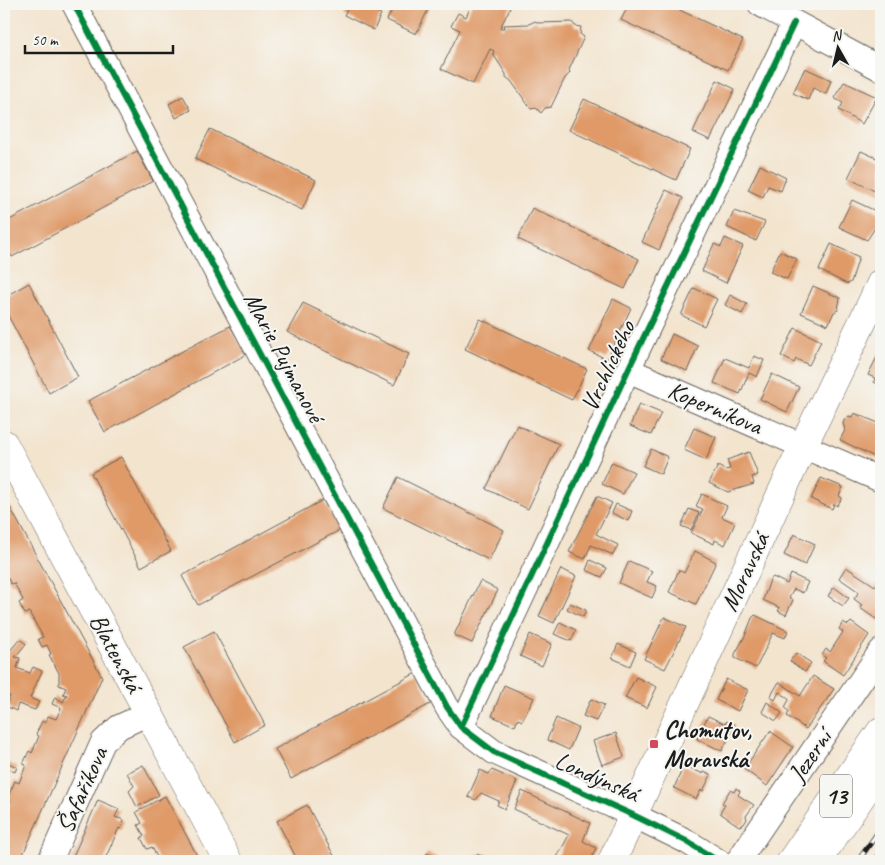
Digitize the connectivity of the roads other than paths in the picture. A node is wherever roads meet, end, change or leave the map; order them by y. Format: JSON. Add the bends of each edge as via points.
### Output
{"nodes":[{"id":1,"x":74,"y":4,"type":"edge"},
{"id":2,"x":760,"y":4,"type":"edge"},
{"id":3,"x":794,"y":23,"type":"junction"},
{"id":4,"x":881,"y":69,"type":"edge"},
{"id":5,"x":881,"y":283,"type":"edge"},
{"id":6,"x":628,"y":370,"type":"junction"},
{"id":7,"x":4,"y":444,"type":"edge"},
{"id":8,"x":803,"y":446,"type":"junction"},
{"id":9,"x":881,"y":480,"type":"edge"},
{"id":10,"x":881,"y":651,"type":"edge"},
{"id":11,"x":149,"y":713,"type":"junction"},
{"id":12,"x":461,"y":727,"type":"junction"},
{"id":13,"x":881,"y":731,"type":"edge"},
{"id":14,"x":881,"y":768,"type":"edge"},
{"id":15,"x":633,"y":815,"type":"junction"},
{"id":16,"x":50,"y":861,"type":"edge"},
{"id":17,"x":228,"y":861,"type":"edge"},
{"id":18,"x":612,"y":861,"type":"edge"},
{"id":19,"x":718,"y":861,"type":"edge"},
{"id":20,"x":738,"y":861,"type":"edge"},
{"id":21,"x":791,"y":861,"type":"edge"},
{"id":22,"x":817,"y":861,"type":"edge"}],
"edges":[{"from":1,"to":12,"type":"street","name":"Marie Pujmanové","via":[[447,707]]},
{"from":2,"to":3,"type":"street"},
{"from":3,"to":4,"type":"street"},
{"from":3,"to":6,"type":"street","name":"Vrchlického"},
{"from":5,"to":8,"type":"main road","name":"Moravská"},
{"from":6,"to":8,"type":"street","name":"Koperníkova"},
{"from":6,"to":12,"type":"street","name":"Vrchlického"},
{"from":7,"to":11,"type":"main road","name":"Blatenská"},
{"from":8,"to":9,"type":"street","name":"Koperníkova"},
{"from":8,"to":15,"type":"main road","name":"Moravská"},
{"from":10,"to":20,"type":"street","name":"Jezerní"},
{"from":11,"to":16,"type":"street","name":"Šafaříkova","via":[[119,727],[103,742]]},
{"from":11,"to":17,"type":"main road","name":"Blatenská"},
{"from":12,"to":15,"type":"street","name":"Londýnská","via":[[494,752]]},
{"from":13,"to":21,"type":"main road","number":"13"},
{"from":14,"to":22,"type":"main road","number":"13"},
{"from":15,"to":18,"type":"main road","name":"Moravská"},
{"from":15,"to":19,"type":"street","name":"Londýnská"}]}
